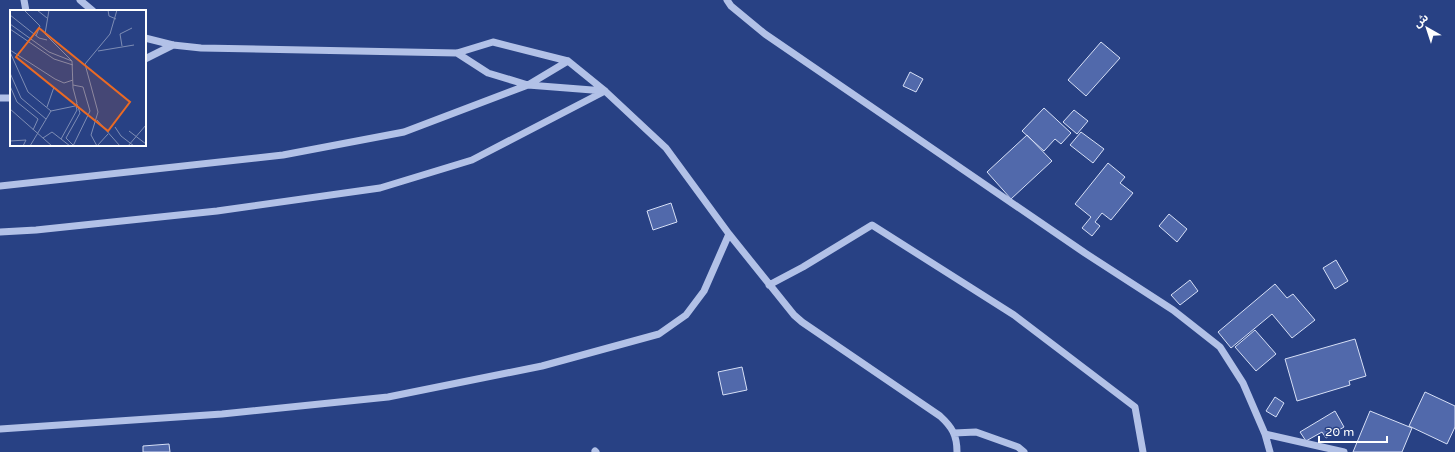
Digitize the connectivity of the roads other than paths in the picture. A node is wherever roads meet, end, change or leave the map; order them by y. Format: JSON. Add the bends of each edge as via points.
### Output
{"nodes":[{"id":1,"x":24,"y":0,"type":"edge"},
{"id":2,"x":80,"y":0,"type":"edge"},
{"id":3,"x":727,"y":0,"type":"edge"},
{"id":4,"x":26,"y":10,"type":"edge"},
{"id":5,"x":92,"y":10,"type":"edge"},
{"id":6,"x":146,"y":38,"type":"edge"},
{"id":7,"x":173,"y":45,"type":"junction"},
{"id":8,"x":457,"y":53,"type":"junction"},
{"id":9,"x":146,"y":58,"type":"edge"},
{"id":10,"x":568,"y":61,"type":"junction"},
{"id":11,"x":528,"y":85,"type":"junction"},
{"id":12,"x":605,"y":91,"type":"junction"},
{"id":13,"x":0,"y":186,"type":"edge"},
{"id":14,"x":0,"y":232,"type":"edge"},
{"id":15,"x":729,"y":234,"type":"junction"},
{"id":16,"x":769,"y":285,"type":"junction"},
{"id":17,"x":0,"y":429,"type":"edge"},
{"id":18,"x":954,"y":433,"type":"junction"},
{"id":19,"x":1266,"y":434,"type":"junction"},
{"id":20,"x":957,"y":452,"type":"edge"},
{"id":21,"x":1024,"y":452,"type":"edge"},
{"id":22,"x":1144,"y":452,"type":"edge"},
{"id":23,"x":1270,"y":452,"type":"edge"},
{"id":24,"x":1344,"y":452,"type":"edge"}],
"edges":[{"from":1,"to":4,"type":"street"},
{"from":2,"to":5,"type":"street"},
{"from":3,"to":19,"type":"street","via":[[765,34],[1179,314],[1220,348],[1243,383]]},
{"from":6,"to":7,"type":"street"},
{"from":7,"to":8,"type":"street","via":[[201,48]]},
{"from":7,"to":9,"type":"street"},
{"from":8,"to":10,"type":"street","via":[[493,42]]},
{"from":8,"to":11,"type":"street","via":[[488,73]]},
{"from":10,"to":11,"type":"street"},
{"from":10,"to":12,"type":"street"},
{"from":11,"to":12,"type":"street"},
{"from":11,"to":13,"type":"street","via":[[404,132],[283,155]]},
{"from":12,"to":14,"type":"street","via":[[472,160],[380,188],[217,211]]},
{"from":12,"to":15,"type":"street","via":[[666,148]]},
{"from":15,"to":16,"type":"street"},
{"from":15,"to":17,"type":"street","via":[[704,291],[686,315],[659,334],[542,366],[388,397],[222,414]]},
{"from":16,"to":18,"type":"street","via":[[802,322],[940,416]]},
{"from":16,"to":22,"type":"street","via":[[872,225],[1014,315],[1134,407]]},
{"from":18,"to":20,"type":"street"},
{"from":18,"to":21,"type":"street","via":[[976,432],[1018,447]]},
{"from":19,"to":23,"type":"street"},
{"from":19,"to":24,"type":"street"}]}
